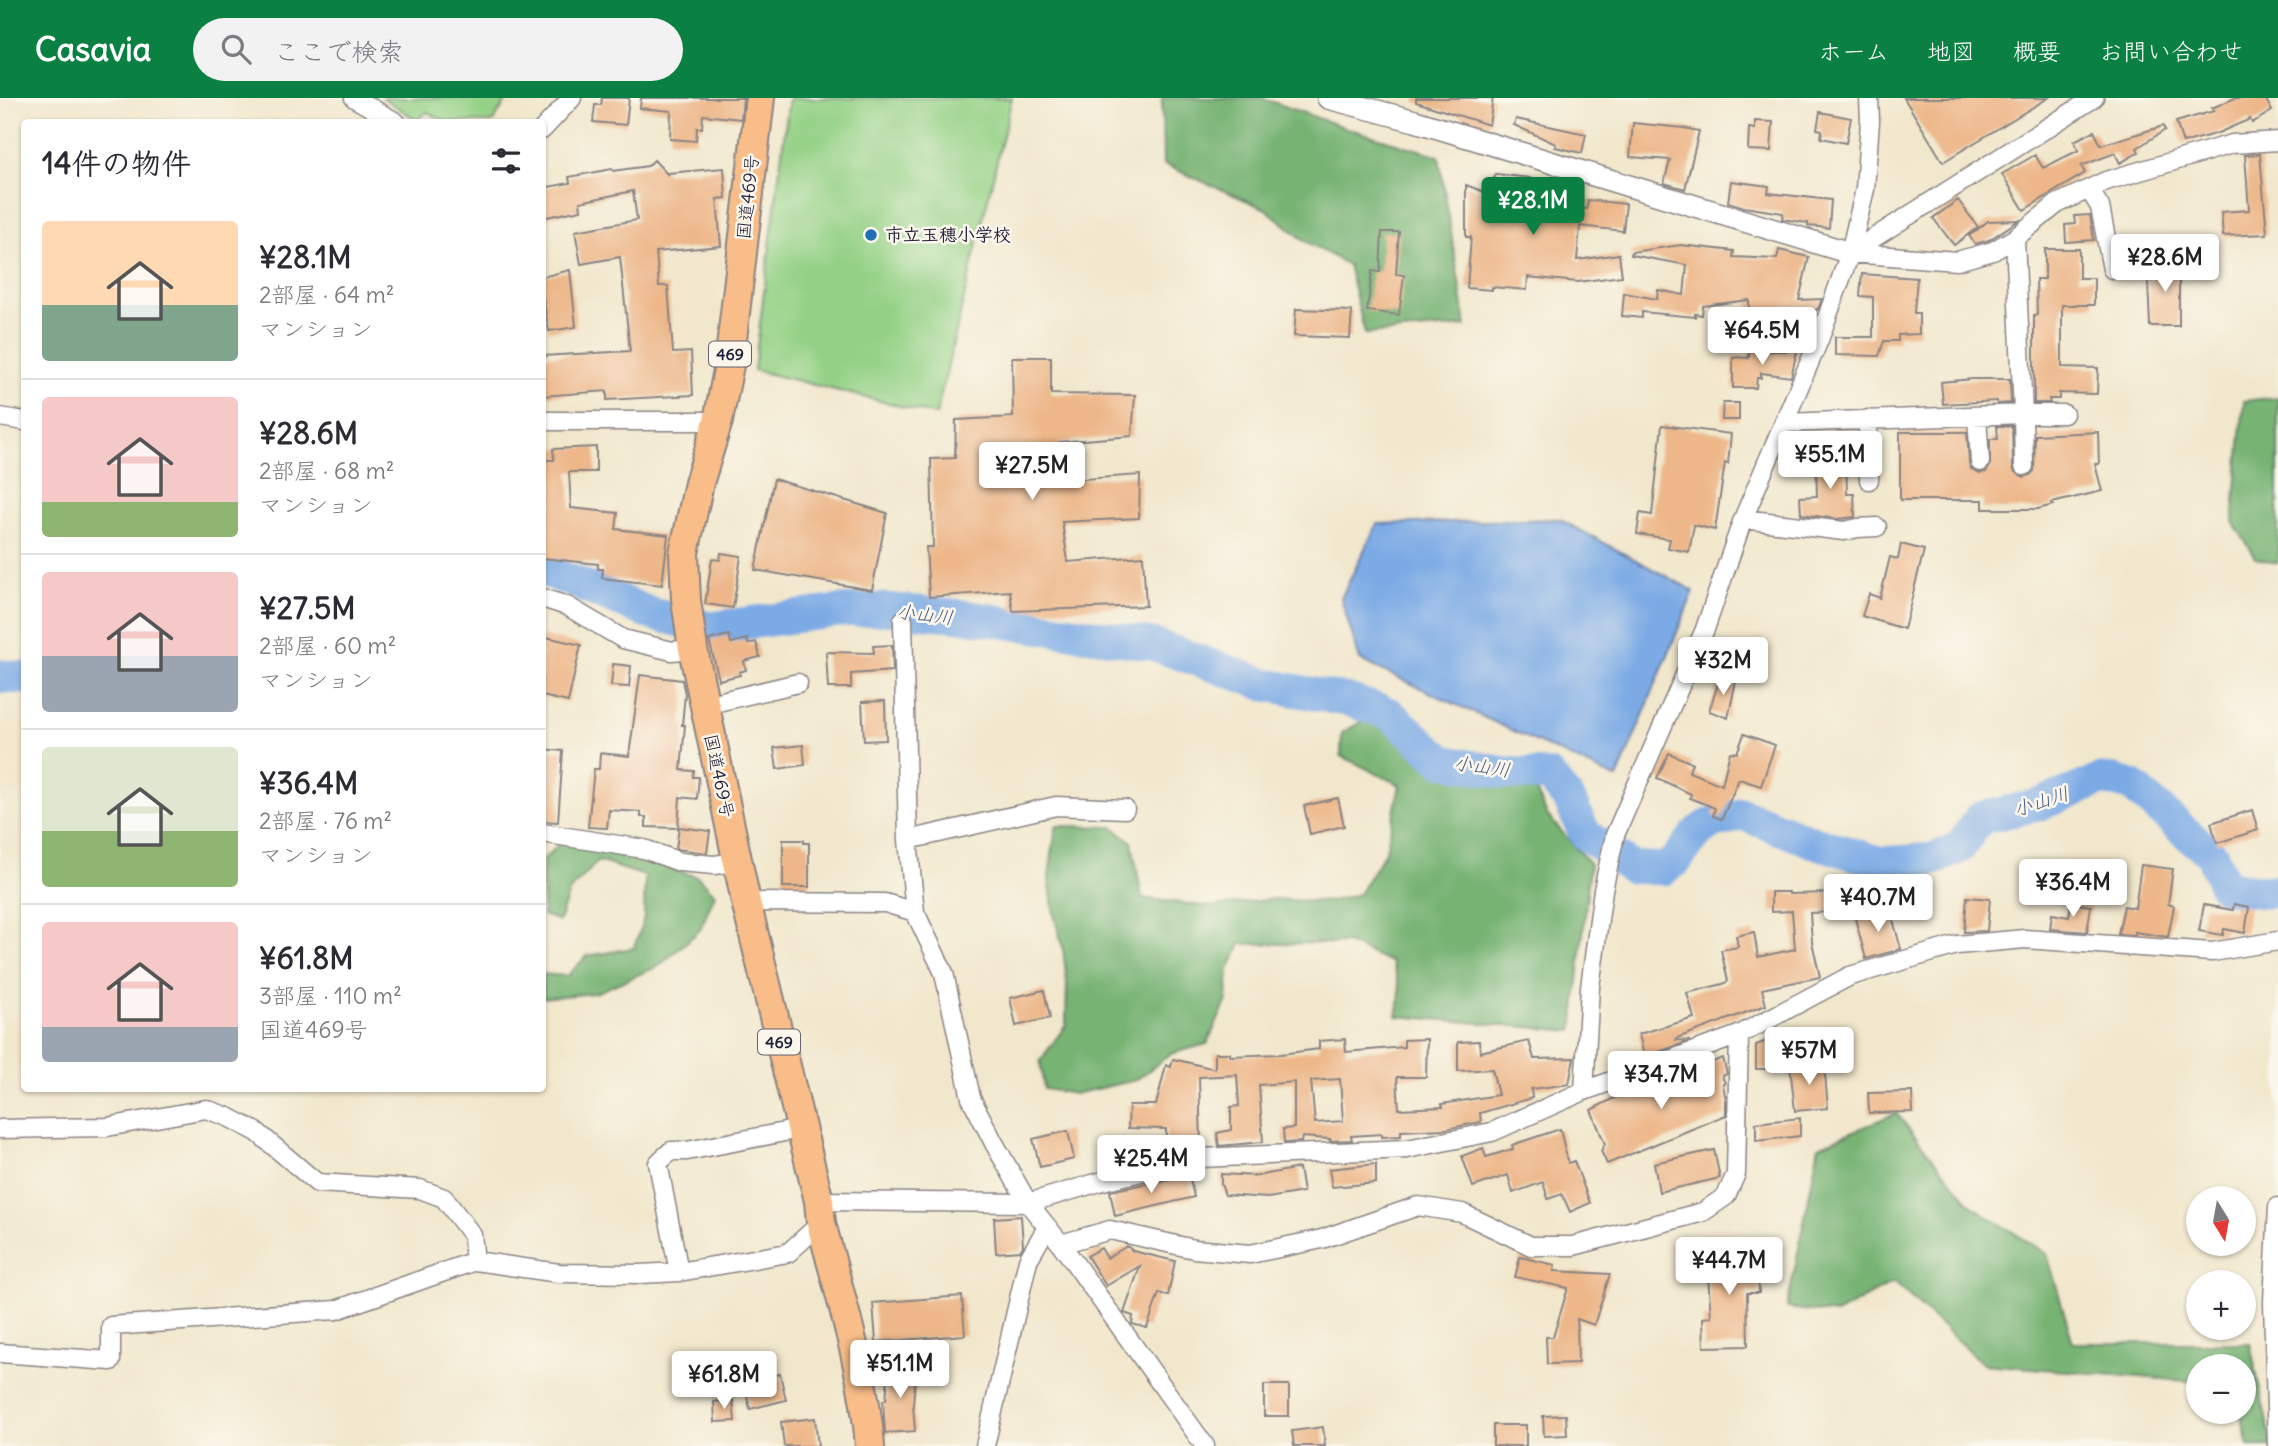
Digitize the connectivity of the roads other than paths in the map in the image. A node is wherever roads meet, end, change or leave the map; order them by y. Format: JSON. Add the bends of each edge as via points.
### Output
{"nodes":[{"id":1,"x":354,"y":98,"type":"edge"},
{"id":2,"x":572,"y":98,"type":"edge"},
{"id":3,"x":760,"y":98,"type":"edge"},
{"id":4,"x":1328,"y":98,"type":"edge"},
{"id":5,"x":1870,"y":98,"type":"edge"},
{"id":6,"x":2094,"y":98,"type":"edge"},
{"id":7,"x":391,"y":119,"type":"edge"},
{"id":8,"x":546,"y":126,"type":"edge"},
{"id":9,"x":2278,"y":141,"type":"edge"},
{"id":10,"x":2089,"y":189,"type":"junction"},
{"id":11,"x":2015,"y":239,"type":"junction"},
{"id":12,"x":1850,"y":253,"type":"junction"},
{"id":13,"x":2112,"y":269,"type":"dead end"},
{"id":14,"x":1737,"y":339,"type":"dead end"},
{"id":15,"x":1819,"y":340,"type":"junction"},
{"id":16,"x":2023,"y":414,"type":"junction"},
{"id":17,"x":2064,"y":414,"type":"dead end"},
{"id":18,"x":1976,"y":416,"type":"junction"},
{"id":19,"x":0,"y":417,"type":"edge"},
{"id":20,"x":1868,"y":419,"type":"junction"},
{"id":21,"x":21,"y":420,"type":"edge"},
{"id":22,"x":546,"y":421,"type":"edge"},
{"id":23,"x":718,"y":421,"type":"junction"},
{"id":24,"x":1785,"y":423,"type":"junction"},
{"id":25,"x":1980,"y":462,"type":"dead end"},
{"id":26,"x":2024,"y":466,"type":"dead end"},
{"id":27,"x":1869,"y":480,"type":"dead end"},
{"id":28,"x":1743,"y":519,"type":"junction"},
{"id":29,"x":1877,"y":527,"type":"dead end"},
{"id":30,"x":546,"y":599,"type":"edge"},
{"id":31,"x":903,"y":620,"type":"dead end"},
{"id":32,"x":693,"y":643,"type":"junction"},
{"id":33,"x":799,"y":682,"type":"dead end"},
{"id":34,"x":705,"y":705,"type":"junction"},
{"id":35,"x":1125,"y":809,"type":"dead end"},
{"id":36,"x":546,"y":833,"type":"edge"},
{"id":37,"x":908,"y":840,"type":"junction"},
{"id":38,"x":737,"y":862,"type":"junction"},
{"id":39,"x":746,"y":902,"type":"junction"},
{"id":40,"x":915,"y":912,"type":"junction"},
{"id":41,"x":2278,"y":941,"type":"edge"},
{"id":42,"x":1739,"y":1035,"type":"junction"},
{"id":43,"x":1584,"y":1091,"type":"junction"},
{"id":44,"x":0,"y":1129,"type":"edge"},
{"id":45,"x":800,"y":1129,"type":"junction"},
{"id":46,"x":1027,"y":1203,"type":"junction"},
{"id":47,"x":2278,"y":1207,"type":"edge"},
{"id":48,"x":820,"y":1212,"type":"junction"},
{"id":49,"x":1047,"y":1227,"type":"junction"},
{"id":50,"x":1060,"y":1244,"type":"junction"},
{"id":51,"x":475,"y":1261,"type":"junction"},
{"id":52,"x":679,"y":1272,"type":"junction"},
{"id":53,"x":0,"y":1353,"type":"edge"},
{"id":54,"x":870,"y":1446,"type":"edge"},
{"id":55,"x":985,"y":1446,"type":"edge"},
{"id":56,"x":1205,"y":1446,"type":"edge"},
{"id":57,"x":2277,"y":1446,"type":"edge"}],
"edges":[{"from":1,"to":7,"type":"street"},
{"from":2,"to":8,"type":"street"},
{"from":3,"to":23,"type":"highway","name":"国道469号","number":"469","via":[[729,365]]},
{"from":4,"to":12,"type":"street"},
{"from":5,"to":12,"type":"street","via":[[1865,190]]},
{"from":6,"to":12,"type":"street"},
{"from":9,"to":10,"type":"street","via":[[2231,144]]},
{"from":10,"to":11,"type":"street","via":[[2057,204]]},
{"from":10,"to":13,"type":"street","via":[[2100,207]]},
{"from":11,"to":12,"type":"street","via":[[1957,261]]},
{"from":11,"to":16,"type":"street"},
{"from":12,"to":15,"type":"street"},
{"from":14,"to":15,"type":"street"},
{"from":15,"to":24,"type":"street"},
{"from":16,"to":17,"type":"street"},
{"from":16,"to":18,"type":"street"},
{"from":16,"to":26,"type":"street"},
{"from":18,"to":20,"type":"street"},
{"from":18,"to":25,"type":"street"},
{"from":19,"to":21,"type":"street"},
{"from":20,"to":24,"type":"street"},
{"from":20,"to":27,"type":"street"},
{"from":22,"to":23,"type":"street"},
{"from":23,"to":32,"type":"highway","name":"国道469号","number":"469","via":[[684,553]]},
{"from":24,"to":28,"type":"street"},
{"from":28,"to":29,"type":"street","via":[[1844,531]]},
{"from":28,"to":43,"type":"street","via":[[1705,629],[1614,839],[1590,987]]},
{"from":30,"to":32,"type":"street","via":[[567,606],[623,639],[672,651]]},
{"from":31,"to":37,"type":"street"},
{"from":32,"to":34,"type":"highway","name":"国道469号","number":"469"},
{"from":33,"to":34,"type":"street"},
{"from":34,"to":38,"type":"highway","name":"国道469号","number":"469"},
{"from":35,"to":37,"type":"street","via":[[1056,806]]},
{"from":36,"to":38,"type":"street","via":[[644,849],[680,862]]},
{"from":37,"to":40,"type":"street"},
{"from":38,"to":39,"type":"highway","name":"国道469号","number":"469"},
{"from":39,"to":40,"type":"street","via":[[885,903]]},
{"from":39,"to":45,"type":"highway","name":"国道469号","number":"469"},
{"from":40,"to":46,"type":"street","via":[[944,973],[971,1098]]},
{"from":41,"to":42,"type":"street","via":[[2212,952],[2025,939],[1957,945],[1850,976]]},
{"from":42,"to":43,"type":"street"},
{"from":42,"to":50,"type":"street","via":[[1736,1174],[1726,1196],[1703,1212],[1573,1246],[1531,1247],[1462,1213],[1418,1206],[1322,1239],[1250,1254],[1194,1249],[1110,1230]]},
{"from":43,"to":46,"type":"street","via":[[1492,1132],[1407,1149],[1200,1158]]},
{"from":44,"to":51,"type":"street","via":[[107,1126],[206,1109],[257,1132],[317,1182],[420,1189],[444,1198],[472,1235]]},
{"from":45,"to":48,"type":"highway","name":"国道469号","number":"469"},
{"from":45,"to":52,"type":"street","via":[[671,1151],[658,1163]]},
{"from":46,"to":48,"type":"street"},
{"from":46,"to":49,"type":"street"},
{"from":47,"to":57,"type":"street","via":[[2273,1301]]},
{"from":48,"to":52,"type":"street","via":[[788,1253]]},
{"from":48,"to":54,"type":"highway","name":"国道469号","number":"469","via":[[868,1412]]},
{"from":49,"to":50,"type":"street"},
{"from":49,"to":55,"type":"street","via":[[1028,1260]]},
{"from":50,"to":56,"type":"street"},
{"from":51,"to":52,"type":"street","via":[[559,1273]]},
{"from":51,"to":53,"type":"street","via":[[336,1310],[111,1326],[111,1361]]}]}
